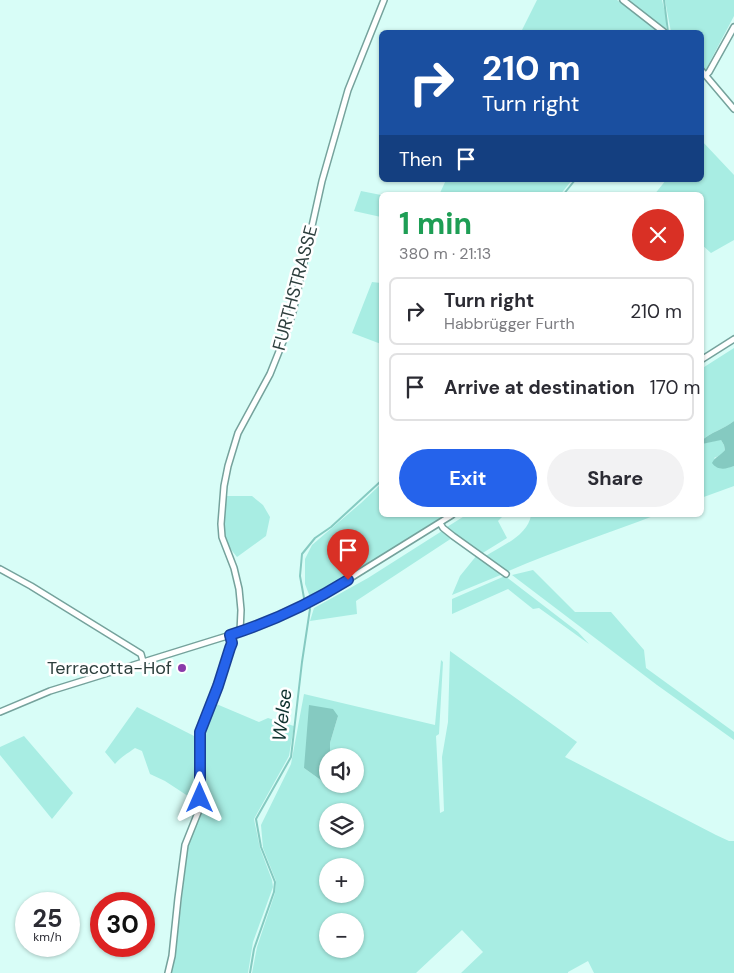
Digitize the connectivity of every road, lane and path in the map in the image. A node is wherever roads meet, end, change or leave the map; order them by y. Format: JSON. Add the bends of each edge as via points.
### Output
{"nodes":[{"id":1,"x":384,"y":0,"type":"edge"},
{"id":2,"x":623,"y":0,"type":"edge"},
{"id":3,"x":734,"y":27,"type":"edge"},
{"id":4,"x":661,"y":30,"type":"edge"},
{"id":5,"x":706,"y":75,"type":"joint"},
{"id":6,"x":734,"y":109,"type":"edge"},
{"id":7,"x":734,"y":339,"type":"edge"},
{"id":8,"x":704,"y":358,"type":"edge"},
{"id":9,"x":449,"y":517,"type":"edge"},
{"id":10,"x":440,"y":523,"type":"junction"},
{"id":11,"x":0,"y":569,"type":"edge"},
{"id":12,"x":506,"y":574,"type":"dead end"},
{"id":13,"x":240,"y":632,"type":"junction"},
{"id":14,"x":230,"y":635,"type":"junction"},
{"id":15,"x":144,"y":663,"type":"junction"},
{"id":16,"x":0,"y":712,"type":"edge"},
{"id":17,"x":168,"y":973,"type":"edge"}],
"edges":[{"from":1,"to":13,"type":"street","name":"FURTHSTRASSE","via":[[348,90],[284,339],[270,374],[238,433],[228,466],[221,524],[222,537],[239,589]]},
{"from":2,"to":4,"type":"street"},
{"from":3,"to":5,"type":"street"},
{"from":5,"to":6,"type":"street"},
{"from":7,"to":8,"type":"street"},
{"from":9,"to":10,"type":"street"},
{"from":10,"to":12,"type":"street"},
{"from":10,"to":13,"type":"street","via":[[302,606]]},
{"from":11,"to":15,"type":"street","via":[[141,654]]},
{"from":13,"to":14,"type":"street"},
{"from":14,"to":15,"type":"street"},
{"from":14,"to":17,"type":"street","via":[[232,643],[200,732],[199,810],[185,845]]},
{"from":15,"to":16,"type":"street","via":[[50,691]]}]}
